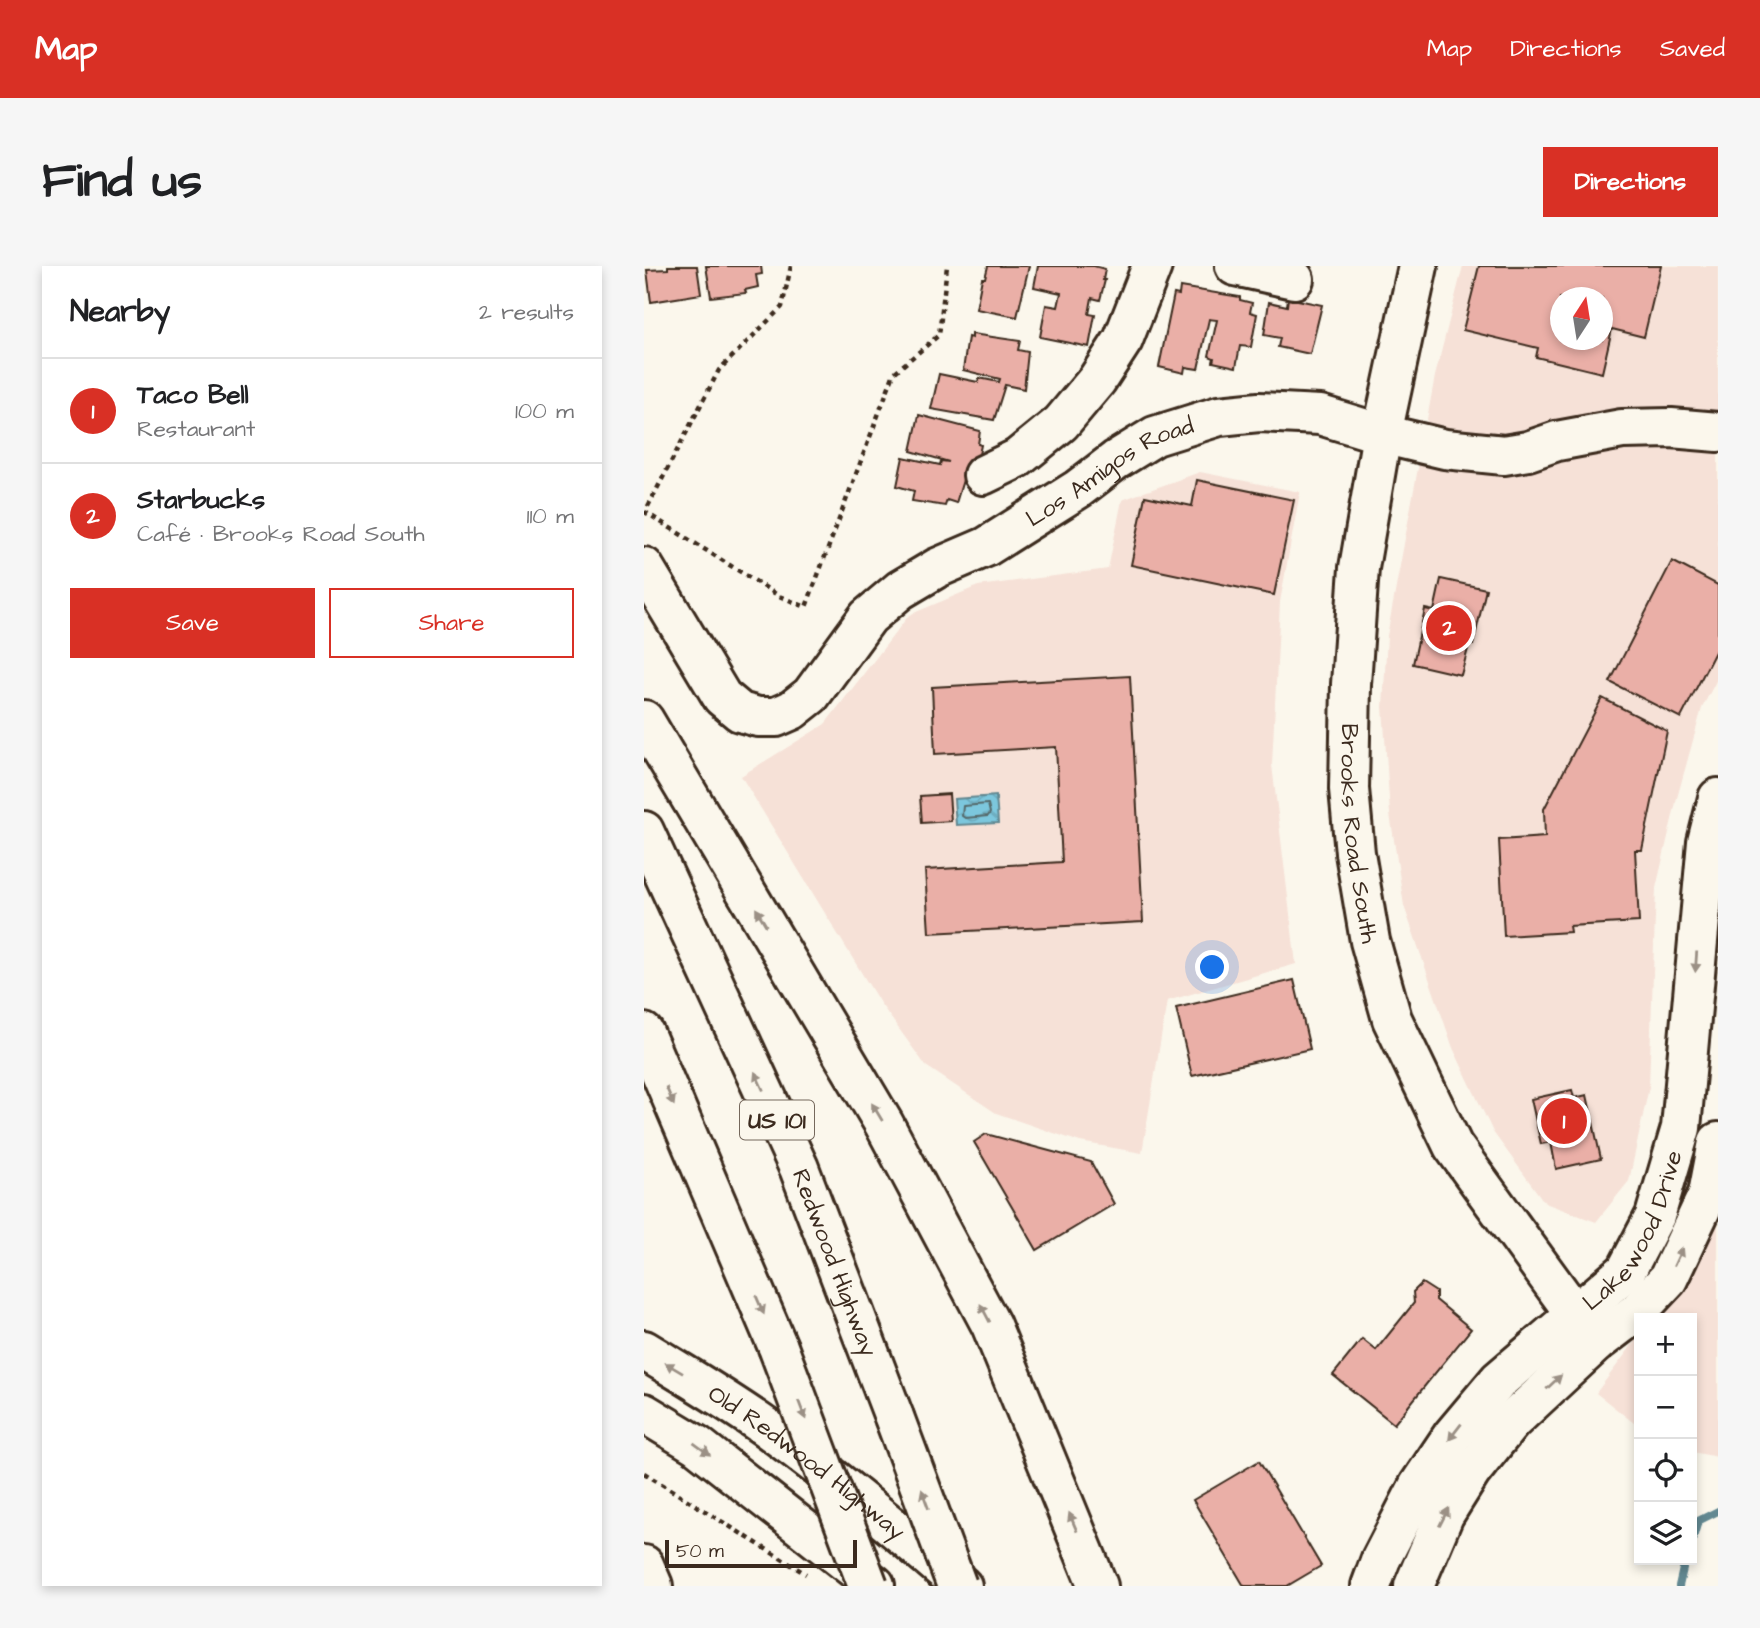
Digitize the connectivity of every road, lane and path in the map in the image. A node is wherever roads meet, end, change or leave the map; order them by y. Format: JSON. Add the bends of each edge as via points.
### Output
{"nodes":[{"id":1,"x":791,"y":266,"type":"edge"},
{"id":2,"x":947,"y":266,"type":"edge"},
{"id":3,"x":1152,"y":266,"type":"edge"},
{"id":4,"x":1235,"y":266,"type":"edge"},
{"id":5,"x":1418,"y":266,"type":"edge"},
{"id":6,"x":1294,"y":279,"type":"dead end"},
{"id":7,"x":1718,"y":432,"type":"edge"},
{"id":8,"x":1382,"y":434,"type":"junction"},
{"id":9,"x":982,"y":475,"type":"dead end"},
{"id":10,"x":645,"y":512,"type":"edge"},
{"id":11,"x":644,"y":567,"type":"edge"},
{"id":12,"x":644,"y":720,"type":"edge"},
{"id":13,"x":1718,"y":798,"type":"edge"},
{"id":14,"x":644,"y":831,"type":"edge"},
{"id":15,"x":644,"y":1033,"type":"edge"},
{"id":16,"x":1718,"y":1142,"type":"edge"},
{"id":17,"x":1584,"y":1329,"type":"junction"},
{"id":18,"x":644,"y":1350,"type":"edge"},
{"id":19,"x":644,"y":1413,"type":"edge"},
{"id":20,"x":644,"y":1473,"type":"edge"},
{"id":21,"x":644,"y":1565,"type":"edge"},
{"id":22,"x":808,"y":1575,"type":"dead end"},
{"id":23,"x":653,"y":1586,"type":"edge"},
{"id":24,"x":868,"y":1586,"type":"edge"},
{"id":25,"x":876,"y":1586,"type":"edge"},
{"id":26,"x":957,"y":1586,"type":"edge"},
{"id":27,"x":962,"y":1586,"type":"edge"},
{"id":28,"x":1098,"y":1586,"type":"edge"},
{"id":29,"x":1371,"y":1586,"type":"edge"},
{"id":30,"x":1413,"y":1586,"type":"edge"}],
"edges":[{"from":1,"to":10,"type":"path","via":[[782,307],[719,370]]},
{"from":2,"to":10,"type":"path","via":[[939,335],[894,373],[806,607],[779,596]]},
{"from":3,"to":9,"type":"main road","via":[[1123,340],[1097,380],[1061,423],[1018,458]]},
{"from":4,"to":6,"type":"main road"},
{"from":5,"to":8,"type":"main road","name":"Brooks Road South"},
{"from":7,"to":8,"type":"main road","name":"Los Amigos Road","via":[[1622,429],[1504,455],[1445,449]]},
{"from":8,"to":11,"type":"main road","name":"Los Amigos Road","via":[[1320,415],[1259,412],[1219,416],[1155,436],[986,547],[936,568],[900,590],[868,617],[811,695],[776,717],[740,712],[722,696]]},
{"from":8,"to":17,"type":"main road","name":"Brooks Road South","via":[[1359,568],[1351,684],[1349,789],[1354,853],[1370,941],[1392,1019],[1452,1146]]},
{"from":28,"to":12,"type":"main road","one_way":true,"via":[[985,1313],[884,1124]]},
{"from":13,"to":17,"type":"main road","name":"Lakewood Drive","one_way":true,"via":[[1707,842],[1681,1128],[1655,1216],[1626,1271]]},
{"from":26,"to":14,"type":"main road","name":"Redwood Highway","number":"US 101","one_way":true,"bridge":true,"via":[[799,1168]]},
{"from":15,"to":24,"type":"main road","one_way":true,"bridge":true,"via":[[778,1347]]},
{"from":17,"to":16,"type":"main road","name":"Lakewood Drive","one_way":true,"via":[[1638,1311],[1668,1279],[1708,1194]]},
{"from":17,"to":29,"type":"main road","name":"Lakewood Drive","one_way":true,"via":[[1499,1380],[1452,1436],[1419,1485]]},
{"from":30,"to":17,"type":"main road","name":"Lakewood Drive","one_way":true,"via":[[1444,1515],[1471,1472]]},
{"from":27,"to":18,"type":"main road","name":"Old Redwood Highway","one_way":true,"via":[[773,1432]]},
{"from":19,"to":25,"type":"main road","name":"Old Redwood Highway","one_way":true,"via":[[697,1445]]},
{"from":20,"to":22,"type":"path"},
{"from":21,"to":23,"type":"main road"}]}
